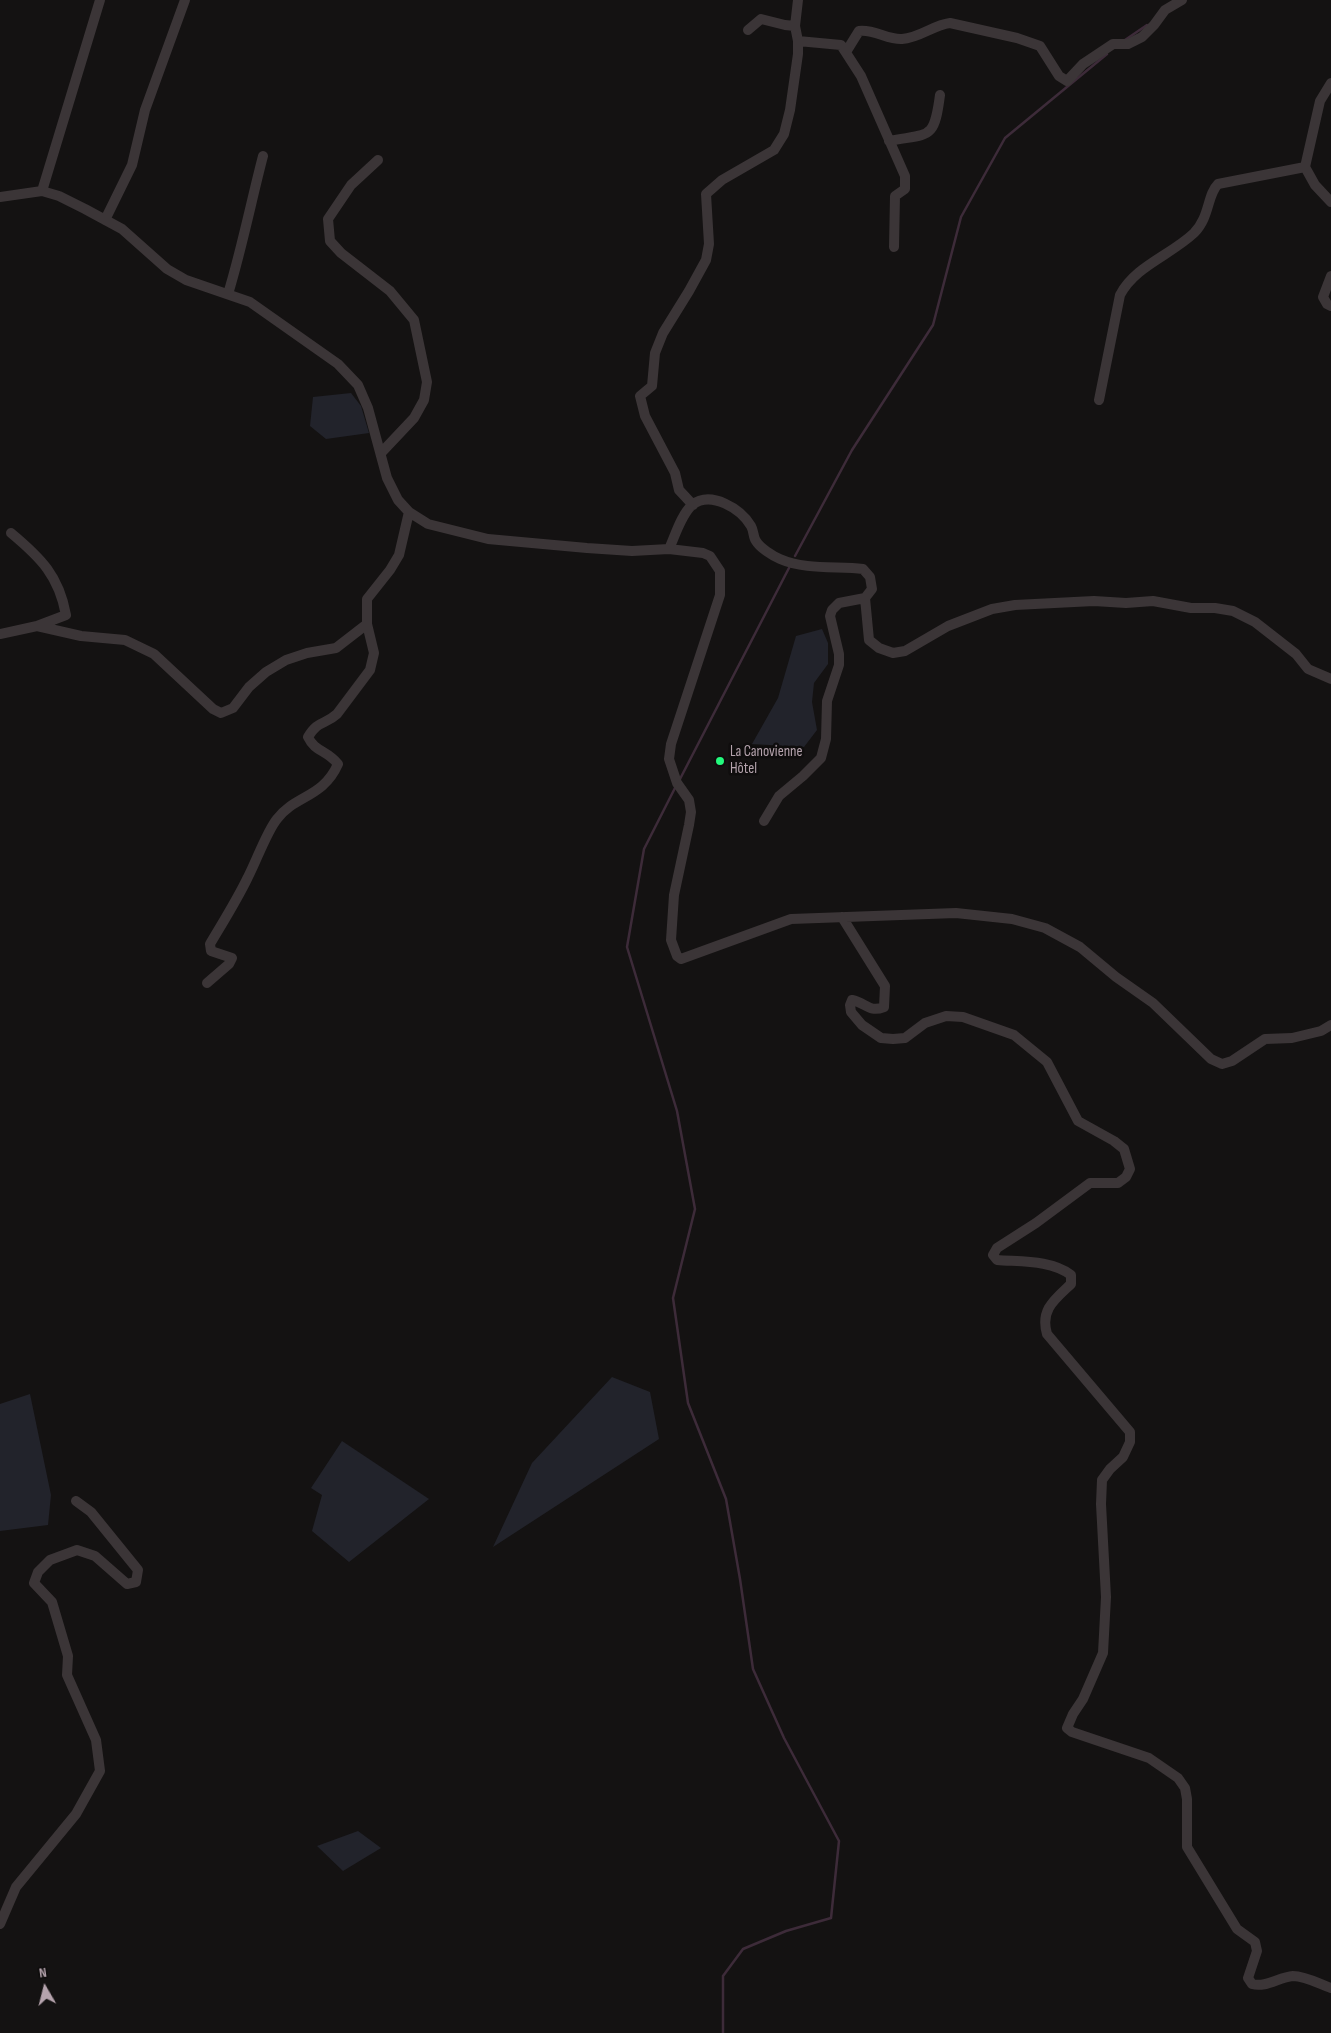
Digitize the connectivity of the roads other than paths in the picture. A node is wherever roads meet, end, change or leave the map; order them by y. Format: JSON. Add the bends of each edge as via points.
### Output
{"nodes":[{"id":1,"x":100,"y":0,"type":"edge"},
{"id":2,"x":185,"y":0,"type":"edge"},
{"id":3,"x":798,"y":0,"type":"edge"},
{"id":4,"x":1182,"y":0,"type":"edge"},
{"id":5,"x":794,"y":26,"type":"junction"},
{"id":6,"x":748,"y":30,"type":"dead end"},
{"id":7,"x":798,"y":41,"type":"junction"},
{"id":8,"x":846,"y":52,"type":"junction"},
{"id":9,"x":1331,"y":83,"type":"edge"},
{"id":10,"x":940,"y":96,"type":"dead end"},
{"id":11,"x":889,"y":141,"type":"junction"},
{"id":12,"x":263,"y":156,"type":"dead end"},
{"id":13,"x":378,"y":160,"type":"dead end"},
{"id":14,"x":1305,"y":167,"type":"junction"},
{"id":15,"x":42,"y":192,"type":"junction"},
{"id":16,"x":0,"y":196,"type":"edge"},
{"id":17,"x":1331,"y":202,"type":"edge"},
{"id":18,"x":105,"y":220,"type":"junction"},
{"id":19,"x":894,"y":247,"type":"dead end"},
{"id":20,"x":1331,"y":276,"type":"edge"},
{"id":21,"x":228,"y":294,"type":"junction"},
{"id":22,"x":1331,"y":306,"type":"edge"},
{"id":23,"x":1099,"y":400,"type":"dead end"},
{"id":24,"x":381,"y":454,"type":"junction"},
{"id":25,"x":693,"y":504,"type":"junction"},
{"id":26,"x":409,"y":512,"type":"junction"},
{"id":27,"x":11,"y":533,"type":"dead end"},
{"id":28,"x":669,"y":549,"type":"junction"},
{"id":29,"x":865,"y":598,"type":"junction"},
{"id":30,"x":367,"y":624,"type":"junction"},
{"id":31,"x":37,"y":626,"type":"junction"},
{"id":32,"x":0,"y":634,"type":"edge"},
{"id":33,"x":1331,"y":679,"type":"edge"},
{"id":34,"x":764,"y":821,"type":"dead end"},
{"id":35,"x":842,"y":917,"type":"junction"},
{"id":36,"x":207,"y":983,"type":"dead end"},
{"id":37,"x":1331,"y":1025,"type":"edge"},
{"id":38,"x":76,"y":1501,"type":"dead end"},
{"id":39,"x":0,"y":1924,"type":"edge"},
{"id":40,"x":1331,"y":1988,"type":"edge"}],
"edges":[{"from":1,"to":15,"type":"street"},
{"from":2,"to":18,"type":"street","via":[[145,110],[132,165]]},
{"from":3,"to":5,"type":"street"},
{"from":4,"to":8,"type":"street","via":[[1166,10],[1142,37],[1128,44],[1114,44],[1083,64],[1067,81],[1059,76],[1040,46],[950,22],[918,36],[900,39],[860,31]]},
{"from":5,"to":6,"type":"street","via":[[761,18]]},
{"from":5,"to":7,"type":"street"},
{"from":7,"to":8,"type":"street","via":[[842,45]]},
{"from":7,"to":25,"type":"street","via":[[784,134],[774,150],[722,180],[706,194],[706,260],[663,333],[656,353],[652,386],[640,396],[645,416],[675,472],[679,490]]},
{"from":8,"to":11,"type":"street","via":[[861,76]]},
{"from":9,"to":14,"type":"street","via":[[1320,101]]},
{"from":10,"to":11,"type":"street","via":[[933,129],[927,134]]},
{"from":11,"to":19,"type":"street","via":[[906,183],[905,189],[895,196]]},
{"from":12,"to":21,"type":"street"},
{"from":13,"to":24,"type":"street","via":[[351,185],[328,219],[330,241],[390,291],[414,320],[427,382],[424,400],[414,418]]},
{"from":14,"to":17,"type":"street"},
{"from":14,"to":23,"type":"street","via":[[1218,184],[1206,217],[1195,232],[1127,282],[1120,295]]},
{"from":15,"to":16,"type":"street"},
{"from":15,"to":18,"type":"street","via":[[59,196]]},
{"from":18,"to":21,"type":"street","via":[[122,229],[168,269],[186,280]]},
{"from":20,"to":22,"type":"street","via":[[1323,297]]},
{"from":21,"to":24,"type":"street","via":[[250,302],[338,364],[358,385]]},
{"from":24,"to":26,"type":"street","via":[[387,478],[398,500]]},
{"from":25,"to":28,"type":"street"},
{"from":25,"to":29,"type":"street","via":[[708,500],[726,504],[752,527],[756,541],[781,559],[815,568],[863,569],[870,577],[872,589]]},
{"from":26,"to":28,"type":"street","via":[[428,524],[488,539],[623,550]]},
{"from":26,"to":30,"type":"street","via":[[398,555],[367,599]]},
{"from":27,"to":31,"type":"street","via":[[40,558],[63,596],[66,615]]},
{"from":28,"to":35,"type":"street","via":[[710,556],[720,571],[721,582],[720,595],[671,744],[669,759],[677,783],[689,800],[690,812],[674,895],[671,940],[677,956],[681,959],[791,918]]},
{"from":29,"to":33,"type":"street","via":[[869,640],[893,653],[905,651],[948,626],[1015,604],[1153,601],[1234,611],[1255,622],[1296,654],[1308,669]]},
{"from":29,"to":34,"type":"street","via":[[839,603],[832,610],[830,616],[839,664],[827,701],[826,739],[820,758],[780,796]]},
{"from":30,"to":31,"type":"street","via":[[336,648],[286,660],[266,672],[233,708],[221,713],[154,654],[125,640],[81,636]]},
{"from":30,"to":36,"type":"street","via":[[374,652],[370,670],[337,714],[318,724],[308,737],[311,744],[331,755],[338,764],[322,788],[292,805],[277,819],[244,886],[210,944],[211,951],[232,958]]},
{"from":31,"to":32,"type":"street"},
{"from":35,"to":37,"type":"street","via":[[956,913],[1012,919],[1045,928],[1080,948],[1153,1003],[1211,1059],[1222,1064],[1265,1039],[1292,1038],[1321,1031]]},
{"from":35,"to":40,"type":"street","via":[[884,986],[884,1007],[878,1010],[852,1000],[851,1012],[862,1025],[881,1038],[893,1040],[905,1038],[925,1023],[946,1016],[963,1017],[1014,1035],[1047,1062],[1078,1121],[1124,1149],[1130,1169],[1126,1177],[1118,1183],[1090,1183],[993,1251],[997,1260],[1050,1265],[1070,1275],[1071,1284],[1045,1314],[1047,1334],[1130,1432],[1130,1442],[1123,1457],[1102,1480],[1106,1597],[1103,1653],[1067,1728],[1149,1758],[1178,1778],[1187,1799],[1187,1848],[1237,1929],[1255,1942],[1257,1951],[1248,1978],[1252,1984],[1260,1986],[1295,1976]]},
{"from":38,"to":39,"type":"street","via":[[91,1512],[138,1570],[136,1582],[127,1584],[95,1556],[77,1550],[50,1560],[38,1572],[34,1583],[52,1602],[68,1656],[67,1675],[96,1740],[100,1771],[76,1814],[16,1887]]}]}
